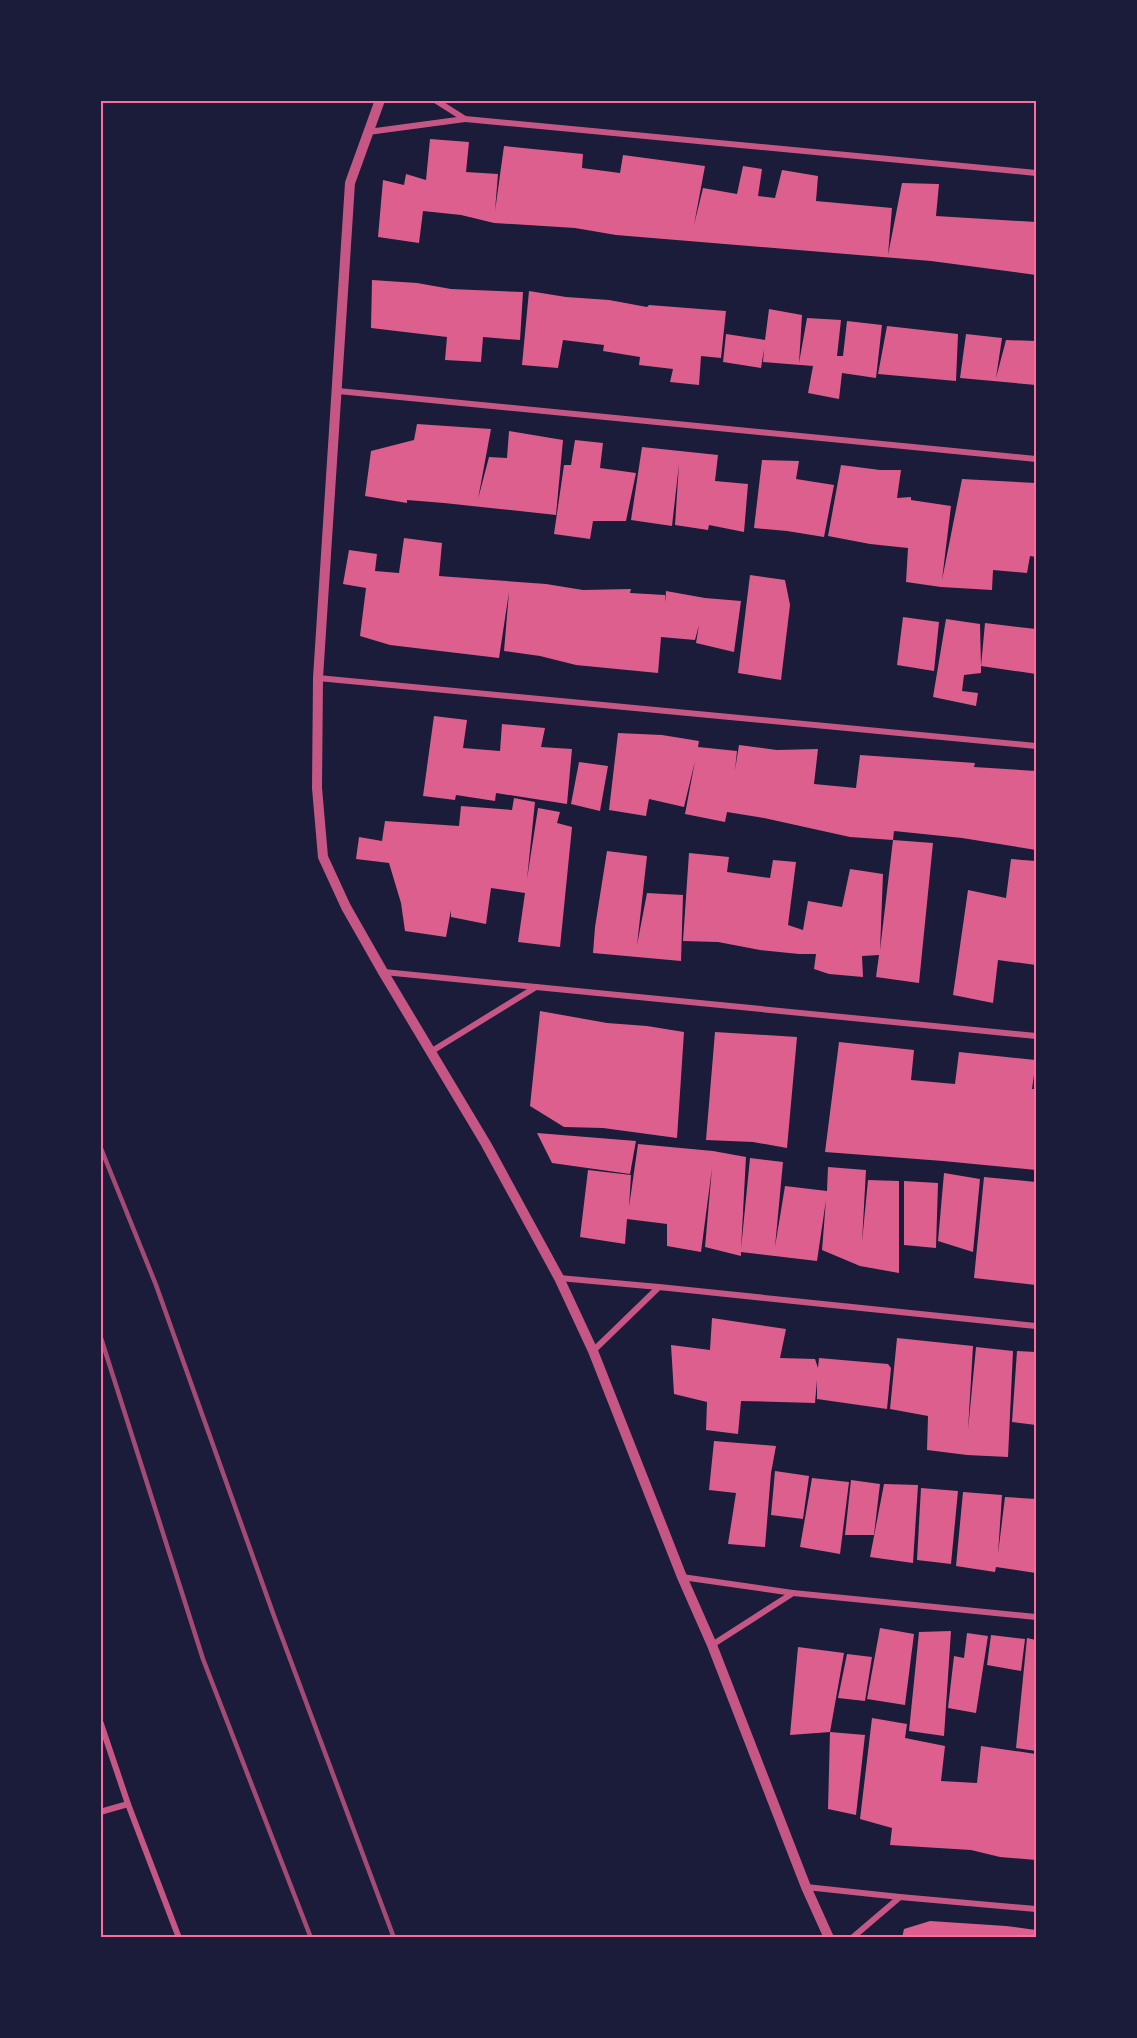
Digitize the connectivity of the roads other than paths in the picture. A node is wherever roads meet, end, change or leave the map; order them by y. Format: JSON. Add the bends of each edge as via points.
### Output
{"nodes":[{"id":1,"x":380,"y":100,"type":"edge"},
{"id":2,"x":435,"y":100,"type":"edge"},
{"id":3,"x":465,"y":119,"type":"junction"},
{"id":4,"x":368,"y":132,"type":"junction"},
{"id":5,"x":1036,"y":173,"type":"edge"},
{"id":6,"x":338,"y":391,"type":"junction"},
{"id":7,"x":1036,"y":459,"type":"edge"},
{"id":8,"x":318,"y":678,"type":"junction"},
{"id":9,"x":1036,"y":746,"type":"edge"},
{"id":10,"x":383,"y":972,"type":"junction"},
{"id":11,"x":536,"y":987,"type":"junction"},
{"id":12,"x":1036,"y":1036,"type":"edge"},
{"id":13,"x":432,"y":1051,"type":"junction"},
{"id":14,"x":559,"y":1278,"type":"junction"},
{"id":15,"x":659,"y":1287,"type":"junction"},
{"id":16,"x":1036,"y":1326,"type":"edge"},
{"id":17,"x":593,"y":1351,"type":"junction"},
{"id":18,"x":682,"y":1577,"type":"junction"},
{"id":19,"x":793,"y":1593,"type":"junction"},
{"id":20,"x":1036,"y":1617,"type":"edge"},
{"id":21,"x":712,"y":1645,"type":"junction"},
{"id":22,"x":100,"y":1722,"type":"edge"},
{"id":23,"x":128,"y":1804,"type":"junction"},
{"id":24,"x":100,"y":1812,"type":"edge"},
{"id":25,"x":806,"y":1887,"type":"junction"},
{"id":26,"x":900,"y":1897,"type":"junction"},
{"id":27,"x":1036,"y":1910,"type":"edge"},
{"id":28,"x":179,"y":1938,"type":"edge"},
{"id":29,"x":829,"y":1938,"type":"edge"},
{"id":30,"x":852,"y":1938,"type":"edge"}],
"edges":[{"from":1,"to":4,"type":"street"},
{"from":2,"to":3,"type":"street"},
{"from":3,"to":4,"type":"street"},
{"from":3,"to":5,"type":"street"},
{"from":4,"to":6,"type":"street","via":[[350,183]]},
{"from":6,"to":7,"type":"street"},
{"from":6,"to":8,"type":"street"},
{"from":8,"to":9,"type":"street"},
{"from":8,"to":10,"type":"street","via":[[317,788],[323,857]]},
{"from":10,"to":11,"type":"street"},
{"from":10,"to":13,"type":"street"},
{"from":11,"to":12,"type":"street"},
{"from":11,"to":13,"type":"street"},
{"from":13,"to":14,"type":"street"},
{"from":14,"to":15,"type":"street"},
{"from":14,"to":17,"type":"street"},
{"from":15,"to":16,"type":"street"},
{"from":15,"to":17,"type":"street"},
{"from":17,"to":18,"type":"street"},
{"from":18,"to":19,"type":"street"},
{"from":18,"to":21,"type":"street"},
{"from":19,"to":20,"type":"street"},
{"from":19,"to":21,"type":"street"},
{"from":21,"to":25,"type":"street"},
{"from":22,"to":23,"type":"street"},
{"from":23,"to":24,"type":"street"},
{"from":23,"to":28,"type":"street"},
{"from":25,"to":26,"type":"street"},
{"from":25,"to":29,"type":"street"},
{"from":26,"to":27,"type":"street"},
{"from":26,"to":30,"type":"street"}]}
